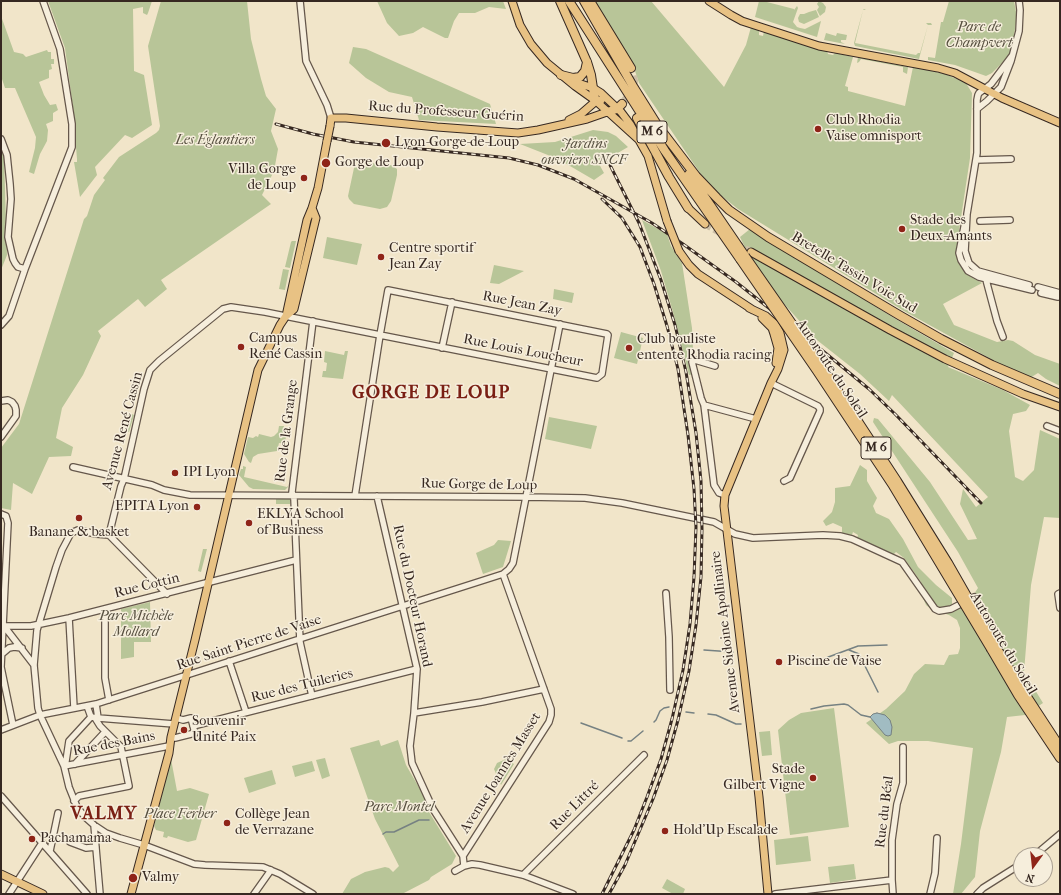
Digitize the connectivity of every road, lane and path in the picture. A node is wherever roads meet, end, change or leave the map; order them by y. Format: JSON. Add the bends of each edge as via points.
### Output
{"nodes":[{"id":1,"x":43,"y":1,"type":"edge"},
{"id":2,"x":300,"y":1,"type":"edge"},
{"id":3,"x":512,"y":1,"type":"edge"},
{"id":4,"x":560,"y":1,"type":"edge"},
{"id":5,"x":569,"y":1,"type":"edge"},
{"id":6,"x":584,"y":1,"type":"edge"},
{"id":7,"x":589,"y":1,"type":"edge"},
{"id":8,"x":709,"y":1,"type":"edge"},
{"id":9,"x":1019,"y":1,"type":"edge"},
{"id":10,"x":1012,"y":56,"type":"junction"},
{"id":11,"x":587,"y":62,"type":"junction"},
{"id":12,"x":632,"y":68,"type":"tunnel mouth"},
{"id":13,"x":614,"y":73,"type":"junction"},
{"id":14,"x":561,"y":75,"type":"junction"},
{"id":15,"x":593,"y":88,"type":"junction"},
{"id":16,"x":985,"y":89,"type":"junction"},
{"id":17,"x":995,"y":94,"type":"junction"},
{"id":18,"x":606,"y":98,"type":"junction"},
{"id":19,"x":590,"y":103,"type":"junction"},
{"id":20,"x":620,"y":106,"type":"junction"},
{"id":21,"x":977,"y":109,"type":"junction"},
{"id":22,"x":607,"y":112,"type":"junction"},
{"id":23,"x":331,"y":118,"type":"junction"},
{"id":24,"x":1060,"y":123,"type":"edge"},
{"id":25,"x":559,"y":125,"type":"junction"},
{"id":26,"x":664,"y":134,"type":"junction"},
{"id":27,"x":1,"y":139,"type":"edge"},
{"id":28,"x":638,"y":140,"type":"junction"},
{"id":29,"x":1011,"y":159,"type":"dead end"},
{"id":30,"x":976,"y":160,"type":"junction"},
{"id":31,"x":688,"y":208,"type":"joint"},
{"id":32,"x":1010,"y":220,"type":"dead end"},
{"id":33,"x":980,"y":221,"type":"dead end"},
{"id":34,"x":705,"y":224,"type":"tunnel mouth"},
{"id":35,"x":745,"y":256,"type":"junction"},
{"id":36,"x":25,"y":269,"type":"junction"},
{"id":37,"x":985,"y":276,"type":"junction"},
{"id":38,"x":1030,"y":287,"type":"dead end"},
{"id":39,"x":1060,"y":293,"type":"edge"},
{"id":40,"x":1060,"y":297,"type":"edge"},
{"id":41,"x":452,"y":302,"type":"junction"},
{"id":42,"x":10,"y":312,"type":"junction"},
{"id":43,"x":286,"y":316,"type":"junction"},
{"id":44,"x":1,"y":320,"type":"edge"},
{"id":45,"x":312,"y":321,"type":"junction"},
{"id":46,"x":560,"y":324,"type":"junction"},
{"id":47,"x":1,"y":325,"type":"edge"},
{"id":48,"x":380,"y":335,"type":"junction"},
{"id":49,"x":1003,"y":337,"type":"dead end"},
{"id":50,"x":442,"y":348,"type":"junction"},
{"id":51,"x":715,"y":366,"type":"dead end"},
{"id":52,"x":550,"y":369,"type":"junction"},
{"id":53,"x":600,"y":377,"type":"joint"},
{"id":54,"x":772,"y":380,"type":"junction"},
{"id":55,"x":1060,"y":394,"type":"edge"},
{"id":56,"x":1,"y":401,"type":"edge"},
{"id":57,"x":704,"y":405,"type":"junction"},
{"id":58,"x":1060,"y":407,"type":"edge"},
{"id":59,"x":756,"y":419,"type":"junction"},
{"id":60,"x":1047,"y":426,"type":"dead end"},
{"id":61,"x":1060,"y":431,"type":"edge"},
{"id":62,"x":1,"y":437,"type":"edge"},
{"id":63,"x":73,"y":466,"type":"dead end"},
{"id":64,"x":124,"y":479,"type":"junction"},
{"id":65,"x":784,"y":480,"type":"dead end"},
{"id":66,"x":229,"y":494,"type":"junction"},
{"id":67,"x":293,"y":495,"type":"junction"},
{"id":68,"x":725,"y":495,"type":"junction"},
{"id":69,"x":356,"y":496,"type":"junction"},
{"id":70,"x":377,"y":496,"type":"junction"},
{"id":71,"x":526,"y":497,"type":"junction"},
{"id":72,"x":1,"y":514,"type":"edge"},
{"id":73,"x":726,"y":528,"type":"junction"},
{"id":74,"x":109,"y":535,"type":"junction"},
{"id":75,"x":296,"y":560,"type":"junction"},
{"id":76,"x":503,"y":574,"type":"junction"},
{"id":77,"x":208,"y":583,"type":"junction"},
{"id":78,"x":1060,"y":593,"type":"edge"},
{"id":79,"x":167,"y":594,"type":"junction"},
{"id":80,"x":666,"y":594,"type":"dead end"},
{"id":81,"x":974,"y":597,"type":"dead end"},
{"id":82,"x":403,"y":606,"type":"junction"},
{"id":83,"x":1060,"y":608,"type":"edge"},
{"id":84,"x":105,"y":609,"type":"junction"},
{"id":85,"x":69,"y":618,"type":"junction"},
{"id":86,"x":40,"y":624,"type":"junction"},
{"id":87,"x":4,"y":626,"type":"junction"},
{"id":88,"x":300,"y":639,"type":"junction"},
{"id":89,"x":22,"y":648,"type":"junction"},
{"id":90,"x":994,"y":648,"type":"junction"},
{"id":91,"x":2,"y":654,"type":"edge"},
{"id":92,"x":229,"y":661,"type":"junction"},
{"id":93,"x":34,"y":665,"type":"junction"},
{"id":94,"x":417,"y":669,"type":"junction"},
{"id":95,"x":187,"y":675,"type":"junction"},
{"id":96,"x":544,"y":689,"type":"junction"},
{"id":97,"x":670,"y":690,"type":"dead end"},
{"id":98,"x":312,"y":696,"type":"junction"},
{"id":99,"x":109,"y":700,"type":"junction"},
{"id":100,"x":96,"y":704,"type":"junction"},
{"id":101,"x":87,"y":706,"type":"junction"},
{"id":102,"x":74,"y":708,"type":"junction"},
{"id":103,"x":246,"y":712,"type":"junction"},
{"id":104,"x":414,"y":713,"type":"junction"},
{"id":105,"x":40,"y":714,"type":"junction"},
{"id":106,"x":95,"y":718,"type":"junction"},
{"id":107,"x":175,"y":721,"type":"junction"},
{"id":108,"x":13,"y":725,"type":"junction"},
{"id":109,"x":193,"y":726,"type":"junction"},
{"id":110,"x":1,"y":730,"type":"edge"},
{"id":111,"x":105,"y":732,"type":"junction"},
{"id":112,"x":171,"y":737,"type":"junction"},
{"id":113,"x":169,"y":746,"type":"junction"},
{"id":114,"x":904,"y":747,"type":"dead end"},
{"id":115,"x":1060,"y":747,"type":"edge"},
{"id":116,"x":123,"y":754,"type":"junction"},
{"id":117,"x":644,"y":755,"type":"dead end"},
{"id":118,"x":1060,"y":758,"type":"edge"},
{"id":119,"x":75,"y":764,"type":"junction"},
{"id":120,"x":64,"y":766,"type":"junction"},
{"id":121,"x":1,"y":796,"type":"edge"},
{"id":122,"x":74,"y":801,"type":"junction"},
{"id":123,"x":58,"y":812,"type":"dead end"},
{"id":124,"x":94,"y":825,"type":"junction"},
{"id":125,"x":1060,"y":834,"type":"edge"},
{"id":126,"x":937,"y":838,"type":"dead end"},
{"id":127,"x":70,"y":842,"type":"dead end"},
{"id":128,"x":42,"y":843,"type":"junction"},
{"id":129,"x":144,"y":845,"type":"junction"},
{"id":130,"x":96,"y":847,"type":"junction"},
{"id":131,"x":1045,"y":847,"type":"edge"},
{"id":132,"x":50,"y":851,"type":"junction"},
{"id":133,"x":463,"y":856,"type":"junction"},
{"id":134,"x":464,"y":866,"type":"junction"},
{"id":135,"x":1013,"y":869,"type":"edge"},
{"id":136,"x":271,"y":870,"type":"junction"},
{"id":137,"x":455,"y":871,"type":"dead end"},
{"id":138,"x":1,"y":874,"type":"edge"},
{"id":139,"x":523,"y":874,"type":"junction"},
{"id":140,"x":892,"y":880,"type":"junction"},
{"id":141,"x":17,"y":882,"type":"junction"},
{"id":142,"x":825,"y":891,"type":"edge"},
{"id":143,"x":9,"y":894,"type":"edge"},
{"id":144,"x":42,"y":894,"type":"edge"},
{"id":145,"x":87,"y":894,"type":"edge"},
{"id":146,"x":100,"y":894,"type":"edge"},
{"id":147,"x":131,"y":894,"type":"edge"},
{"id":148,"x":254,"y":894,"type":"edge"},
{"id":149,"x":313,"y":894,"type":"edge"},
{"id":150,"x":573,"y":894,"type":"edge"},
{"id":151,"x":768,"y":894,"type":"edge"},
{"id":152,"x":775,"y":894,"type":"edge"},
{"id":153,"x":893,"y":894,"type":"edge"},
{"id":154,"x":930,"y":894,"type":"edge"},
{"id":155,"x":977,"y":894,"type":"edge"}],
"edges":[{"from":1,"to":36,"type":"street","via":[[60,49],[73,137],[70,154]]},
{"from":2,"to":23,"type":"street","via":[[306,61]]},
{"from":3,"to":14,"type":"main road","name":"Avenue Sidoine Apollinaire","via":[[520,25],[531,44]]},
{"from":4,"to":11,"type":"highway"},
{"from":5,"to":13,"type":"highway","name":"Autoroute du Soleil","number":"M 6"},
{"from":6,"to":26,"type":"highway","name":"Autoroute du Soleil","number":"M 6"},
{"from":7,"to":12,"type":"highway"},
{"from":8,"to":16,"type":"main road","via":[[731,15],[769,30],[832,49],[938,68],[955,73]]},
{"from":9,"to":10,"type":"street","via":[[1019,31]]},
{"from":10,"to":16,"type":"street"},
{"from":10,"to":17,"type":"street","via":[[1001,87]]},
{"from":11,"to":14,"type":"highway","via":[[580,77]]},
{"from":11,"to":15,"type":"highway"},
{"from":13,"to":31,"type":"highway"},
{"from":13,"to":35,"type":"highway","name":"Autoroute du Soleil","number":"M 6","via":[[669,157]]},
{"from":14,"to":15,"type":"main road","name":"Avenue Sidoine Apollinaire"},
{"from":14,"to":19,"type":"main road","name":"Avenue Sidoine Apollinaire","via":[[584,92]]},
{"from":15,"to":18,"type":"main road","name":"Avenue Sidoine Apollinaire"},
{"from":15,"to":19,"type":"highway"},
{"from":16,"to":17,"type":"main road"},
{"from":16,"to":21,"type":"street","via":[[978,95]]},
{"from":17,"to":21,"type":"street"},
{"from":17,"to":24,"type":"main road"},
{"from":18,"to":19,"type":"main road","name":"Rue du Professeur Guérin"},
{"from":18,"to":20,"type":"main road","name":"Avenue Sidoine Apollinaire"},
{"from":18,"to":22,"type":"main road"},
{"from":19,"to":22,"type":"main road","name":"Avenue Sidoine Apollinaire"},
{"from":19,"to":25,"type":"main road","name":"Rue du Professeur Guérin"},
{"from":20,"to":22,"type":"highway"},
{"from":20,"to":28,"type":"main road","name":"Avenue Sidoine Apollinaire"},
{"from":21,"to":30,"type":"street"},
{"from":22,"to":25,"type":"main road","name":"Rue du Professeur Guérin"},
{"from":22,"to":28,"type":"main road","name":"Avenue Sidoine Apollinaire"},
{"from":23,"to":25,"type":"main road","name":"Rue du Professeur Guérin","via":[[518,132]]},
{"from":23,"to":43,"type":"main road","bridge":true},
{"from":26,"to":35,"type":"highway","name":"Autoroute du Soleil","number":"M 6"},
{"from":26,"to":55,"type":"highway","name":"Bretelle Tassin Voie Sud","via":[[702,182],[729,210],[768,237],[941,339],[992,365]]},
{"from":27,"to":36,"type":"street","via":[[7,155],[10,184],[8,238],[15,263]]},
{"from":28,"to":54,"type":"main road","name":"Avenue Sidoine Apollinaire","bridge":true,"via":[[648,156],[667,221],[679,251],[698,274],[775,324],[784,350]]},
{"from":29,"to":30,"type":"street"},
{"from":30,"to":37,"type":"street","via":[[959,253],[968,271],[979,277]]},
{"from":31,"to":34,"type":"main road"},
{"from":32,"to":33,"type":"street"},
{"from":35,"to":58,"type":"main road","via":[[945,359],[1009,388]]},
{"from":35,"to":90,"type":"highway","name":"Autoroute du Soleil","number":"M 6","bridge":true,"via":[[897,480],[948,563]]},
{"from":36,"to":42,"type":"street"},
{"from":37,"to":38,"type":"street"},
{"from":37,"to":49,"type":"street"},
{"from":39,"to":40,"type":"street","via":[[1040,290]]},
{"from":41,"to":46,"type":"street","name":"Rue Jean Zay"},
{"from":41,"to":48,"type":"street","name":"Rue Jean Zay","via":[[388,290]]},
{"from":41,"to":50,"type":"street","name":"Rue Louis Loucheur"},
{"from":42,"to":44,"type":"street"},
{"from":42,"to":47,"type":"street"},
{"from":43,"to":45,"type":"street","name":"Rue Louis Loucheur"},
{"from":43,"to":64,"type":"street","name":"Avenue René Cassin","via":[[241,308],[224,309],[150,370]]},
{"from":43,"to":66,"type":"main road","via":[[258,370]]},
{"from":45,"to":48,"type":"street","name":"Rue Louis Loucheur"},
{"from":45,"to":67,"type":"street","name":"Rue de la Grange"},
{"from":46,"to":52,"type":"street"},
{"from":46,"to":53,"type":"street","name":"Rue Jean Zay","via":[[608,335]]},
{"from":48,"to":50,"type":"street","name":"Rue Louis Loucheur"},
{"from":48,"to":69,"type":"street"},
{"from":50,"to":52,"type":"street","name":"Rue Louis Loucheur"},
{"from":51,"to":57,"type":"street","via":[[695,360],[692,362]]},
{"from":52,"to":53,"type":"street","name":"Rue Louis Loucheur"},
{"from":52,"to":71,"type":"street"},
{"from":54,"to":59,"type":"main road","name":"Avenue Sidoine Apollinaire"},
{"from":54,"to":65,"type":"street","via":[[820,409],[790,478]]},
{"from":56,"to":62,"type":"street","via":[[12,402],[16,416]]},
{"from":57,"to":59,"type":"street"},
{"from":57,"to":68,"type":"street","via":[[714,485],[719,493]]},
{"from":59,"to":68,"type":"main road","name":"Avenue Sidoine Apollinaire"},
{"from":60,"to":61,"type":"street"},
{"from":63,"to":64,"type":"street","name":"Rue Gorge de Loup"},
{"from":64,"to":66,"type":"street","name":"Rue Gorge de Loup","via":[[182,494]]},
{"from":64,"to":74,"type":"street","name":"Avenue René Cassin"},
{"from":66,"to":67,"type":"street","name":"Rue Gorge de Loup"},
{"from":66,"to":77,"type":"main road"},
{"from":67,"to":69,"type":"street","name":"Rue Gorge de Loup"},
{"from":67,"to":75,"type":"street","name":"Rue de la Grange"},
{"from":68,"to":73,"type":"main road","name":"Avenue Sidoine Apollinaire"},
{"from":69,"to":70,"type":"street","name":"Rue Gorge de Loup"},
{"from":70,"to":71,"type":"street","name":"Rue Gorge de Loup"},
{"from":70,"to":82,"type":"street","name":"Rue du Docteur Horand"},
{"from":71,"to":73,"type":"street","name":"Rue Gorge de Loup","via":[[584,498],[622,503],[714,522]]},
{"from":71,"to":76,"type":"street","via":[[513,563]]},
{"from":72,"to":87,"type":"street","via":[[6,516],[8,523]]},
{"from":73,"to":81,"type":"street","name":"Rue Gorge de Loup","via":[[735,534],[753,538],[823,535],[852,539],[902,562],[939,611],[951,609]]},
{"from":73,"to":151,"type":"main road","name":"Avenue Sidoine Apollinaire","via":[[759,797]]},
{"from":74,"to":79,"type":"street"},
{"from":74,"to":86,"type":"street","via":[[78,530],[71,533],[56,567]]},
{"from":75,"to":77,"type":"street","name":"Rue Cottin"},
{"from":75,"to":88,"type":"street","name":"Rue de la Grange"},
{"from":76,"to":82,"type":"street","name":"Rue Saint Pierre de Vaise"},
{"from":76,"to":96,"type":"street","name":"Avenue Joannès Masset"},
{"from":77,"to":79,"type":"street","name":"Rue Cottin"},
{"from":77,"to":95,"type":"main road"},
{"from":78,"to":83,"type":"street"},
{"from":79,"to":84,"type":"street","name":"Rue Cottin"},
{"from":80,"to":97,"type":"street"},
{"from":82,"to":88,"type":"street","name":"Rue Saint Pierre de Vaise"},
{"from":82,"to":94,"type":"street","name":"Rue du Docteur Horand"},
{"from":84,"to":85,"type":"street","name":"Rue Cottin"},
{"from":84,"to":99,"type":"street","via":[[105,678]]},
{"from":85,"to":86,"type":"street","name":"Rue Cottin"},
{"from":85,"to":102,"type":"street"},
{"from":86,"to":87,"type":"street","name":"Rue Cottin"},
{"from":86,"to":93,"type":"street","via":[[37,630]]},
{"from":87,"to":89,"type":"street"},
{"from":87,"to":91,"type":"street"},
{"from":88,"to":92,"type":"street","name":"Rue Saint Pierre de Vaise"},
{"from":88,"to":98,"type":"street","name":"Rue de la Grange"},
{"from":89,"to":91,"type":"street","via":[[9,648]]},
{"from":89,"to":93,"type":"street"},
{"from":90,"to":115,"type":"highway","name":"Autoroute du Soleil","number":"M 6"},
{"from":90,"to":118,"type":"highway","name":"Autoroute du Soleil","number":"M 6","via":[[1018,695]]},
{"from":91,"to":108,"type":"street","via":[[1,667]]},
{"from":92,"to":95,"type":"street","name":"Rue Saint Pierre de Vaise"},
{"from":92,"to":103,"type":"street"},
{"from":93,"to":105,"type":"street"},
{"from":94,"to":98,"type":"street","name":"Rue des Tuileries"},
{"from":94,"to":104,"type":"street","name":"Rue du Docteur Horand"},
{"from":95,"to":99,"type":"street","name":"Rue Saint Pierre de Vaise"},
{"from":95,"to":107,"type":"main road"},
{"from":96,"to":104,"type":"street"},
{"from":96,"to":133,"type":"street","name":"Avenue Joannès Masset","via":[[551,709],[549,722]]},
{"from":98,"to":103,"type":"street","name":"Rue des Tuileries"},
{"from":99,"to":100,"type":"street","name":"Rue Saint Pierre de Vaise"},
{"from":100,"to":101,"type":"street","name":"Rue Saint Pierre de Vaise"},
{"from":100,"to":106,"type":"street"},
{"from":101,"to":102,"type":"street","name":"Rue Saint Pierre de Vaise"},
{"from":101,"to":106,"type":"street"},
{"from":102,"to":105,"type":"street","name":"Rue Saint Pierre de Vaise"},
{"from":103,"to":109,"type":"street","name":"Rue des Tuileries"},
{"from":104,"to":133,"type":"street","name":"Rue du Docteur Horand","via":[[410,746],[412,763],[433,809]]},
{"from":105,"to":108,"type":"street","name":"Rue Saint Pierre de Vaise"},
{"from":105,"to":120,"type":"street"},
{"from":106,"to":107,"type":"street"},
{"from":106,"to":111,"type":"street"},
{"from":106,"to":120,"type":"street","via":[[69,742]]},
{"from":107,"to":109,"type":"street","via":[[191,718]]},
{"from":107,"to":112,"type":"main road"},
{"from":108,"to":110,"type":"street","name":"Rue Saint Pierre de Vaise"},
{"from":109,"to":112,"type":"street","via":[[195,733]]},
{"from":111,"to":116,"type":"street","via":[[121,747]]},
{"from":111,"to":119,"type":"street"},
{"from":112,"to":113,"type":"main road"},
{"from":113,"to":116,"type":"street","name":"Rue des Bains"},
{"from":113,"to":129,"type":"main road"},
{"from":114,"to":140,"type":"street","name":"Rue du Béal","via":[[902,783],[892,840]]},
{"from":116,"to":119,"type":"street","name":"Rue des Bains"},
{"from":116,"to":122,"type":"street","via":[[129,786],[79,796]]},
{"from":117,"to":139,"type":"street","name":"Rue Littré"},
{"from":119,"to":120,"type":"street","name":"Rue des Bains"},
{"from":120,"to":122,"type":"street"},
{"from":121,"to":128,"type":"street"},
{"from":122,"to":124,"type":"street"},
{"from":123,"to":132,"type":"street"},
{"from":124,"to":129,"type":"street","via":[[106,833]]},
{"from":124,"to":130,"type":"street"},
{"from":125,"to":131,"type":"street"},
{"from":126,"to":154,"type":"street","via":[[935,873]]},
{"from":127,"to":130,"type":"street","via":[[86,848]]},
{"from":128,"to":132,"type":"street"},
{"from":128,"to":141,"type":"street"},
{"from":129,"to":136,"type":"street","via":[[194,864],[264,867]]},
{"from":129,"to":147,"type":"main road"},
{"from":130,"to":146,"type":"street"},
{"from":132,"to":145,"type":"street"},
{"from":133,"to":134,"type":"street"},
{"from":134,"to":137,"type":"street"},
{"from":134,"to":139,"type":"street","via":[[480,865]]},
{"from":135,"to":155,"type":"street"},
{"from":136,"to":148,"type":"street"},
{"from":136,"to":149,"type":"street"},
{"from":138,"to":141,"type":"main road"},
{"from":139,"to":150,"type":"street"},
{"from":140,"to":142,"type":"street"},
{"from":140,"to":153,"type":"street","name":"Rue du Béal"},
{"from":141,"to":143,"type":"street"},
{"from":141,"to":144,"type":"main road"},
{"from":142,"to":152,"type":"street"}]}
